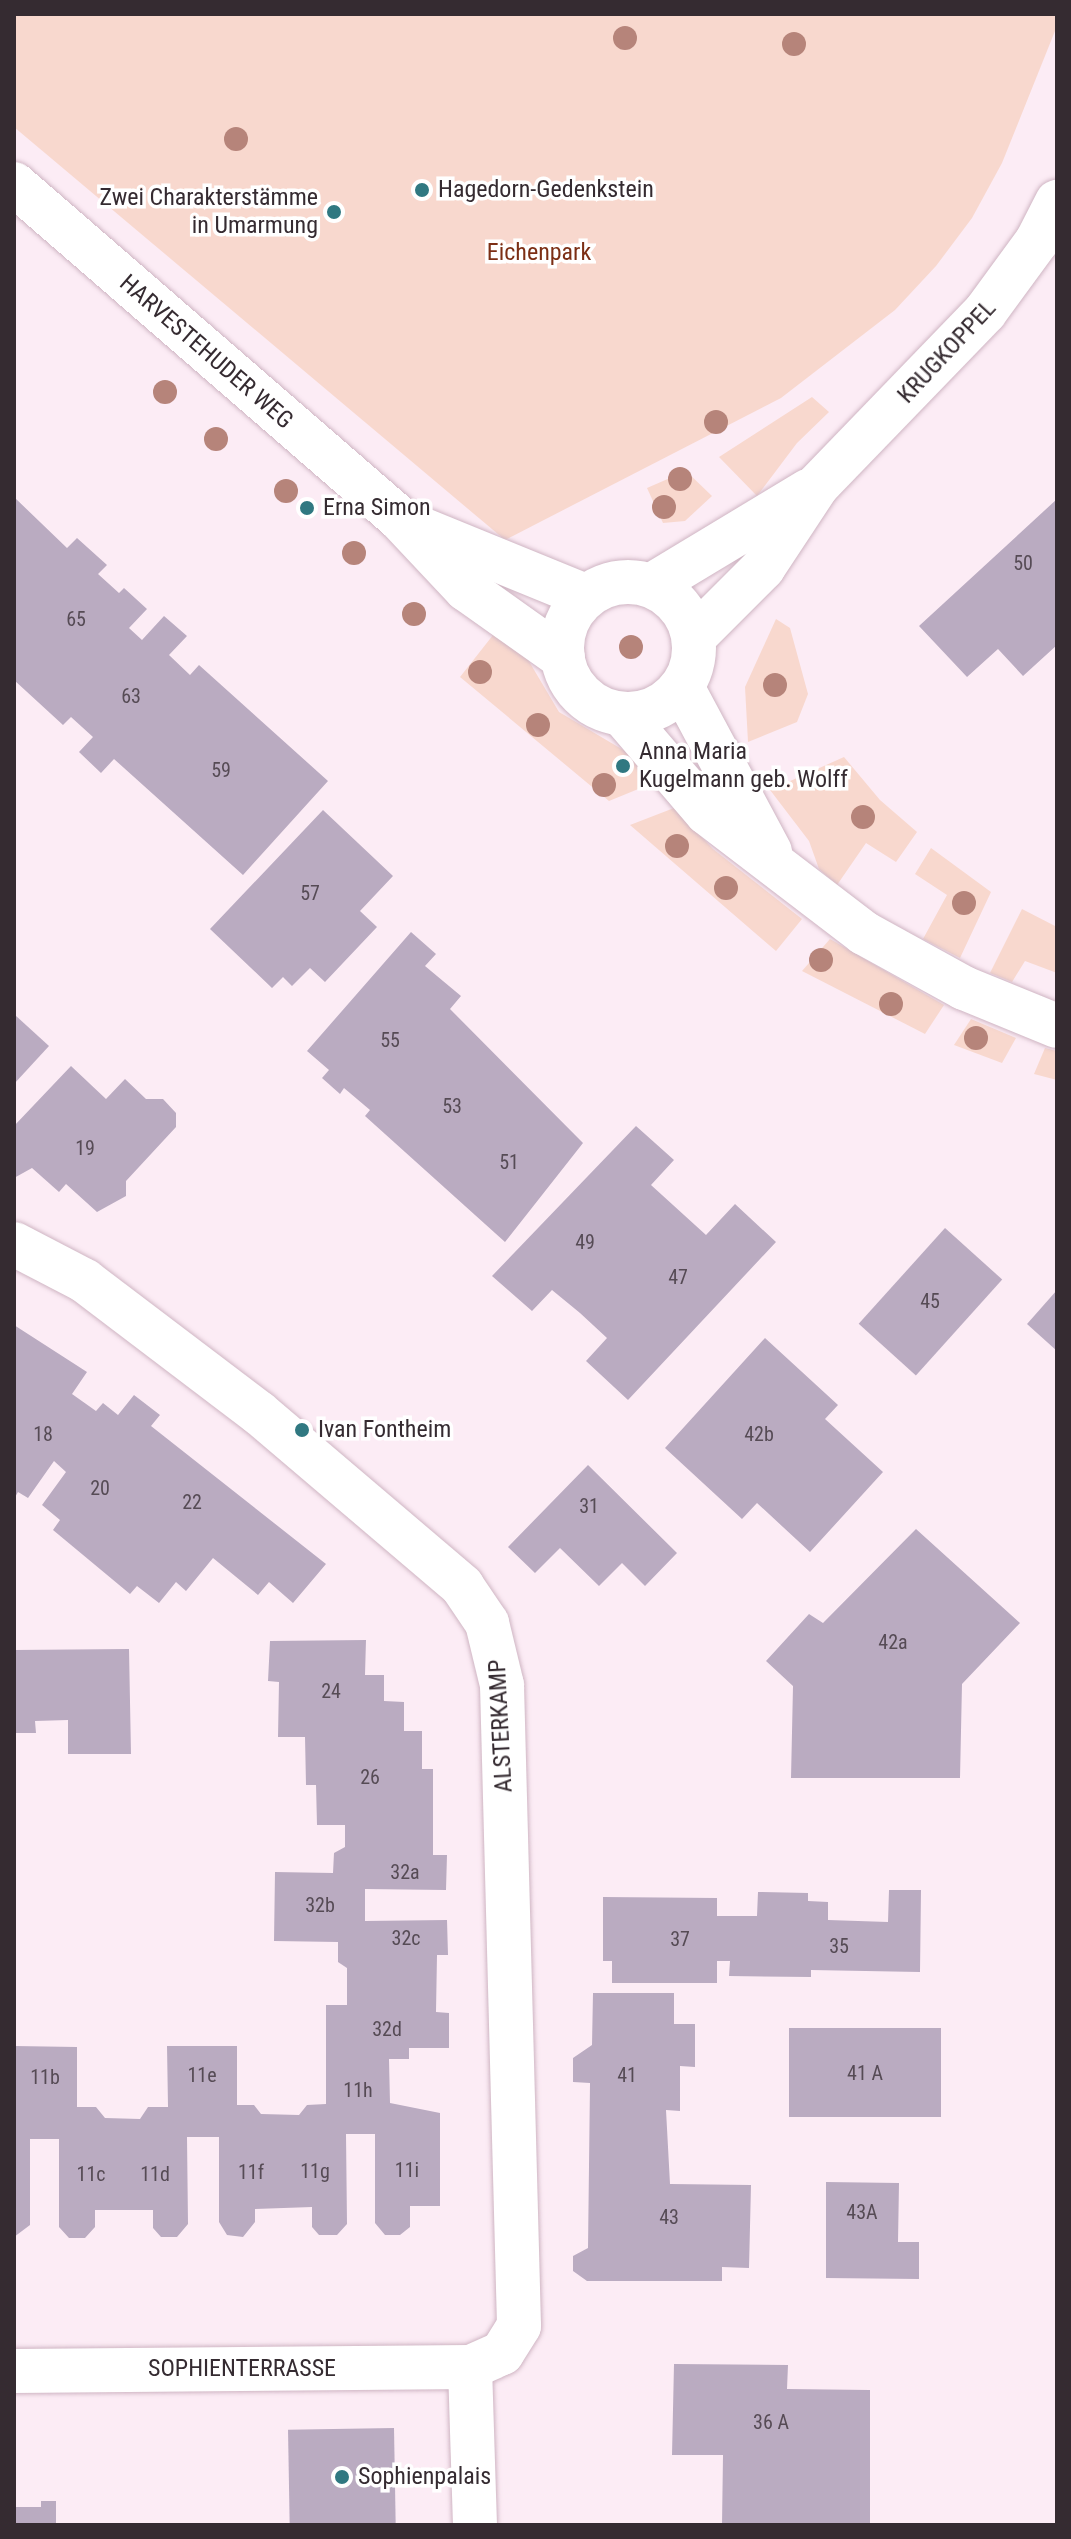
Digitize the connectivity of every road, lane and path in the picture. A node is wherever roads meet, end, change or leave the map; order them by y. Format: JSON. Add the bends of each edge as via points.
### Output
{"nodes":[{"id":1,"x":14,"y":184,"type":"edge"},
{"id":2,"x":1057,"y":202,"type":"edge"},
{"id":3,"x":817,"y":486,"type":"junction"},
{"id":4,"x":399,"y":518,"type":"junction"},
{"id":5,"x":652,"y":585,"type":"junction"},
{"id":6,"x":586,"y":596,"type":"junction"},
{"id":7,"x":694,"y":637,"type":"junction"},
{"id":8,"x":563,"y":658,"type":"junction"},
{"id":9,"x":682,"y":687,"type":"junction"},
{"id":10,"x":622,"y":714,"type":"junction"},
{"id":11,"x":783,"y":874,"type":"junction"},
{"id":12,"x":1057,"y":1026,"type":"edge"},
{"id":13,"x":14,"y":1244,"type":"edge"},
{"id":14,"x":470,"y":2367,"type":"junction"},
{"id":15,"x":14,"y":2371,"type":"edge"},
{"id":16,"x":475,"y":2525,"type":"edge"}],
"edges":[{"from":1,"to":4,"type":"street","name":"HARVESTEHUDER WEG"},
{"from":2,"to":3,"type":"street","name":"KRUGKOPPEL","via":[[1037,241],[985,312]]},
{"from":3,"to":5,"type":"street","name":"KRUGKOPPEL"},
{"from":3,"to":7,"type":"street","name":"KRUGKOPPEL","via":[[763,568]]},
{"from":4,"to":6,"type":"street","name":"HARVESTEHUDER WEG"},
{"from":4,"to":8,"type":"street","name":"HARVESTEHUDER WEG","via":[[466,589]]},
{"from":5,"to":6,"type":"street","via":[[618,582]]},
{"from":5,"to":7,"type":"street","via":[[680,606]]},
{"from":6,"to":8,"type":"street","via":[[566,624]]},
{"from":7,"to":9,"type":"street","via":[[695,654]]},
{"from":8,"to":10,"type":"street","name":"HARVESTEHUDER WEG","via":[[577,690],[589,701]]},
{"from":9,"to":10,"type":"street","via":[[656,708]]},
{"from":9,"to":11,"type":"street","name":"HARVESTEHUDER WEG"},
{"from":10,"to":11,"type":"street","name":"HARVESTEHUDER WEG","via":[[707,813]]},
{"from":11,"to":12,"type":"street","name":"HARVESTEHUDER WEG","via":[[919,966]]},
{"from":13,"to":14,"type":"street","name":"ALSTERKAMP","via":[[85,1281],[259,1413],[462,1586],[487,1623],[502,1685],[519,2326],[502,2353]]},
{"from":14,"to":15,"type":"street","name":"SOPHIENTERRASSE"},
{"from":14,"to":16,"type":"street"}]}
